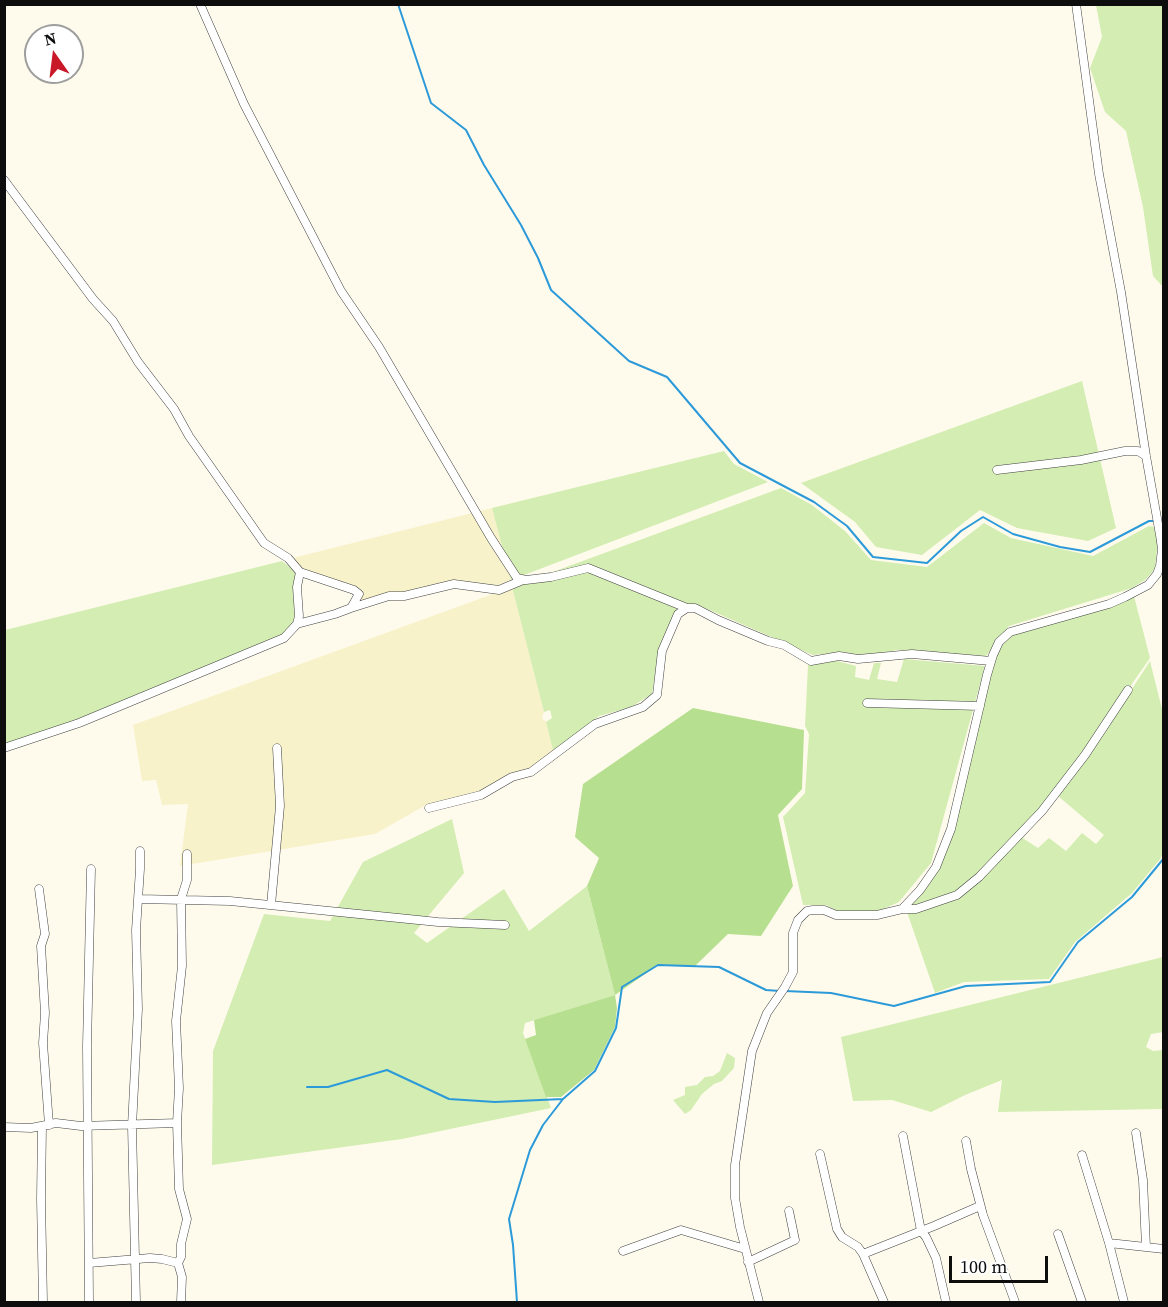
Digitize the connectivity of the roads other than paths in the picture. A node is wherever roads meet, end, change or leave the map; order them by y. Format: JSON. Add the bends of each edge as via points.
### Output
{"nodes":[{"id":1,"x":200,"y":4,"type":"edge"},
{"id":2,"x":1076,"y":4,"type":"edge"},
{"id":3,"x":4,"y":180,"type":"edge"},
{"id":4,"x":1146,"y":456,"type":"junction"},
{"id":5,"x":997,"y":470,"type":"dead end"},
{"id":6,"x":300,"y":572,"type":"junction"},
{"id":7,"x":523,"y":580,"type":"junction"},
{"id":8,"x":351,"y":608,"type":"junction"},
{"id":9,"x":687,"y":608,"type":"junction"},
{"id":10,"x":297,"y":624,"type":"junction"},
{"id":11,"x":991,"y":661,"type":"junction"},
{"id":12,"x":1128,"y":690,"type":"dead end"},
{"id":13,"x":867,"y":703,"type":"dead end"},
{"id":14,"x":980,"y":706,"type":"junction"},
{"id":15,"x":4,"y":748,"type":"edge"},
{"id":16,"x":277,"y":748,"type":"dead end"},
{"id":17,"x":429,"y":808,"type":"dead end"},
{"id":18,"x":140,"y":851,"type":"dead end"},
{"id":19,"x":187,"y":854,"type":"dead end"},
{"id":20,"x":91,"y":869,"type":"dead end"},
{"id":21,"x":39,"y":889,"type":"dead end"},
{"id":22,"x":139,"y":899,"type":"junction"},
{"id":23,"x":181,"y":899,"type":"junction"},
{"id":24,"x":271,"y":905,"type":"junction"},
{"id":25,"x":902,"y":909,"type":"junction"},
{"id":26,"x":504,"y":925,"type":"dead end"},
{"id":27,"x":177,"y":1123,"type":"junction"},
{"id":28,"x":46,"y":1125,"type":"junction"},
{"id":29,"x":4,"y":1126,"type":"edge"},
{"id":30,"x":88,"y":1126,"type":"junction"},
{"id":31,"x":132,"y":1126,"type":"junction"},
{"id":32,"x":1136,"y":1133,"type":"dead end"},
{"id":33,"x":903,"y":1136,"type":"dead end"},
{"id":34,"x":966,"y":1141,"type":"dead end"},
{"id":35,"x":820,"y":1154,"type":"dead end"},
{"id":36,"x":1082,"y":1155,"type":"dead end"},
{"id":37,"x":980,"y":1206,"type":"junction"},
{"id":38,"x":789,"y":1211,"type":"dead end"},
{"id":39,"x":921,"y":1231,"type":"junction"},
{"id":40,"x":1058,"y":1234,"type":"dead end"},
{"id":41,"x":1109,"y":1243,"type":"junction"},
{"id":42,"x":1146,"y":1246,"type":"junction"},
{"id":43,"x":745,"y":1249,"type":"junction"},
{"id":44,"x":1164,"y":1249,"type":"edge"},
{"id":45,"x":623,"y":1251,"type":"dead end"},
{"id":46,"x":863,"y":1254,"type":"junction"},
{"id":47,"x":134,"y":1258,"type":"junction"},
{"id":48,"x":748,"y":1262,"type":"junction"},
{"id":49,"x":89,"y":1263,"type":"junction"},
{"id":50,"x":178,"y":1263,"type":"junction"},
{"id":51,"x":43,"y":1302,"type":"edge"},
{"id":52,"x":89,"y":1302,"type":"edge"},
{"id":53,"x":136,"y":1302,"type":"edge"},
{"id":54,"x":181,"y":1302,"type":"edge"},
{"id":55,"x":759,"y":1302,"type":"edge"},
{"id":56,"x":884,"y":1302,"type":"edge"},
{"id":57,"x":946,"y":1302,"type":"edge"},
{"id":58,"x":1015,"y":1302,"type":"edge"},
{"id":59,"x":1082,"y":1302,"type":"edge"},
{"id":60,"x":1124,"y":1302,"type":"edge"}],
"edges":[{"from":1,"to":7,"type":"street","via":[[244,104],[341,291],[379,347],[491,538],[517,578]]},
{"from":2,"to":4,"type":"street","via":[[1099,174]]},
{"from":3,"to":6,"type":"street","via":[[113,321],[264,543],[288,558]]},
{"from":4,"to":5,"type":"street","via":[[1138,451],[1125,451]]},
{"from":4,"to":11,"type":"street","via":[[1162,549],[1157,574],[1148,585],[1108,604],[1010,632],[999,642]]},
{"from":6,"to":8,"type":"street","via":[[354,590],[359,594]]},
{"from":6,"to":10,"type":"street"},
{"from":7,"to":8,"type":"street","via":[[499,590],[454,584],[389,596]]},
{"from":7,"to":9,"type":"street","via":[[588,568]]},
{"from":8,"to":10,"type":"street"},
{"from":9,"to":11,"type":"street","via":[[784,645],[811,661],[839,656],[858,659],[912,654]]},
{"from":9,"to":17,"type":"street","via":[[678,614],[662,651],[657,695],[643,707],[596,724],[531,772],[512,777],[481,795]]},
{"from":10,"to":15,"type":"street","via":[[269,646],[79,723]]},
{"from":11,"to":14,"type":"street"},
{"from":12,"to":25,"type":"street","via":[[1042,810],[979,877],[957,895],[938,903]]},
{"from":13,"to":14,"type":"street"},
{"from":14,"to":25,"type":"street","via":[[951,829],[936,867]]},
{"from":16,"to":24,"type":"street","via":[[280,806]]},
{"from":18,"to":22,"type":"street"},
{"from":19,"to":23,"type":"street","via":[[187,880]]},
{"from":20,"to":30,"type":"street"},
{"from":21,"to":28,"type":"street","via":[[45,934],[41,946]]},
{"from":22,"to":23,"type":"street"},
{"from":22,"to":31,"type":"street"},
{"from":23,"to":24,"type":"street"},
{"from":23,"to":27,"type":"street"},
{"from":24,"to":26,"type":"street"},
{"from":25,"to":43,"type":"street","via":[[864,916],[836,915],[819,909],[807,911],[795,926],[794,967],[754,1042],[736,1155],[735,1198]]},
{"from":27,"to":31,"type":"street"},
{"from":27,"to":50,"type":"street","via":[[179,1189],[188,1219]]},
{"from":28,"to":29,"type":"street"},
{"from":28,"to":30,"type":"street"},
{"from":28,"to":51,"type":"street","via":[[41,1206]]},
{"from":30,"to":31,"type":"street"},
{"from":30,"to":49,"type":"street"},
{"from":31,"to":47,"type":"street"},
{"from":32,"to":42,"type":"street"},
{"from":33,"to":39,"type":"street"},
{"from":34,"to":37,"type":"street"},
{"from":35,"to":46,"type":"street","via":[[837,1229]]},
{"from":36,"to":41,"type":"street"},
{"from":37,"to":39,"type":"street"},
{"from":37,"to":58,"type":"street"},
{"from":38,"to":48,"type":"street","via":[[795,1240]]},
{"from":39,"to":46,"type":"street"},
{"from":39,"to":57,"type":"street","via":[[936,1258]]},
{"from":40,"to":59,"type":"street"},
{"from":41,"to":42,"type":"street"},
{"from":41,"to":60,"type":"street"},
{"from":42,"to":44,"type":"street"},
{"from":43,"to":45,"type":"street","via":[[679,1230]]},
{"from":43,"to":48,"type":"street"},
{"from":46,"to":56,"type":"street"},
{"from":47,"to":49,"type":"street"},
{"from":47,"to":50,"type":"street","via":[[162,1258]]},
{"from":47,"to":53,"type":"street"},
{"from":48,"to":55,"type":"street"},
{"from":49,"to":52,"type":"street"},
{"from":50,"to":54,"type":"street"}]}
